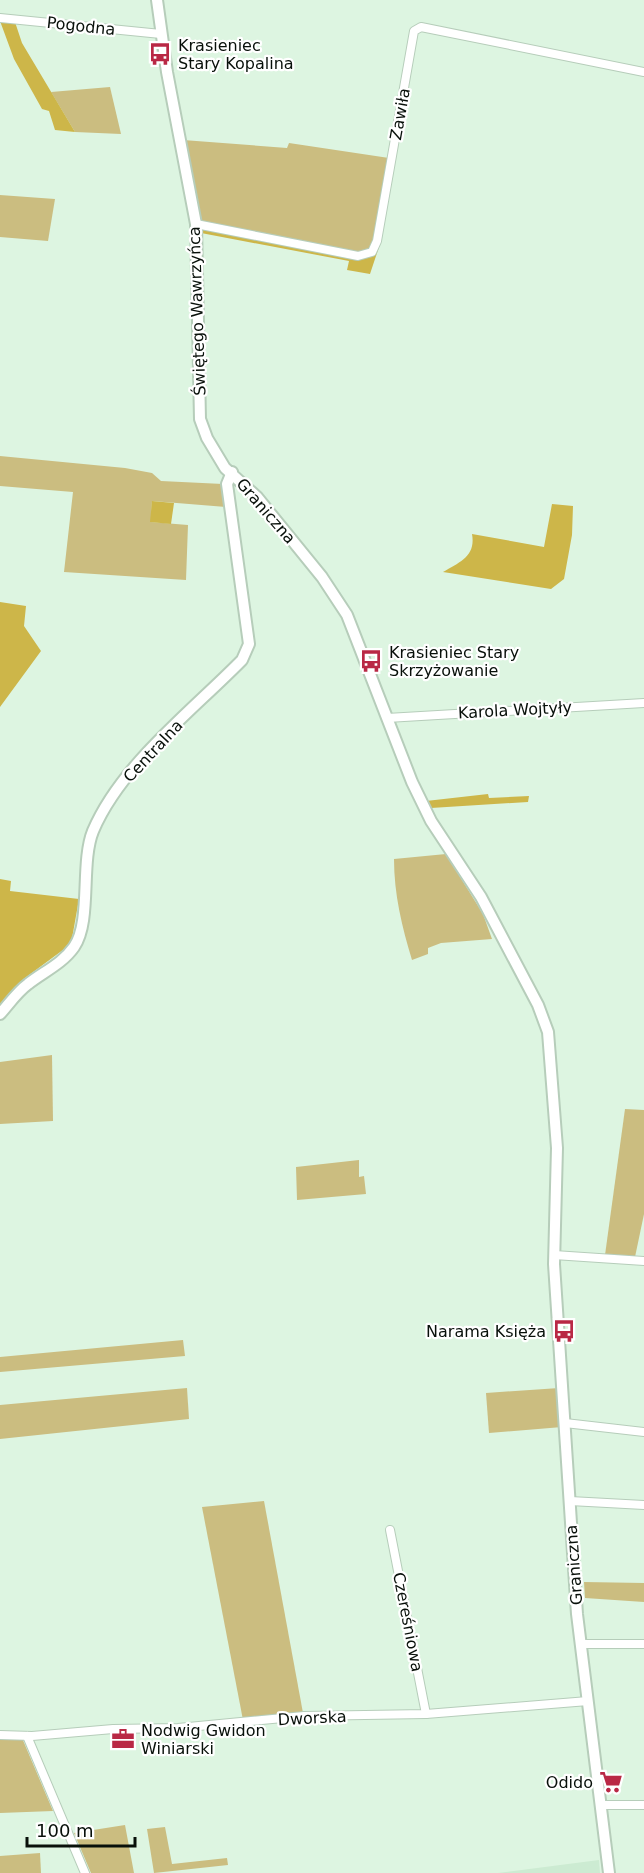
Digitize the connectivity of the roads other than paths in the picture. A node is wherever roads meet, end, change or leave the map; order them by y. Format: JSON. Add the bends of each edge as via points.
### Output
{"nodes":[{"id":1,"x":157,"y":0,"type":"edge"},
{"id":2,"x":0,"y":18,"type":"edge"},
{"id":3,"x":161,"y":34,"type":"junction"},
{"id":4,"x":644,"y":72,"type":"edge"},
{"id":5,"x":196,"y":224,"type":"junction"},
{"id":6,"x":232,"y":472,"type":"junction"},
{"id":7,"x":644,"y":703,"type":"edge"},
{"id":8,"x":387,"y":718,"type":"junction"},
{"id":9,"x":0,"y":1014,"type":"edge"},
{"id":10,"x":554,"y":1255,"type":"junction"},
{"id":11,"x":644,"y":1262,"type":"edge"},
{"id":12,"x":565,"y":1423,"type":"junction"},
{"id":13,"x":644,"y":1432,"type":"edge"},
{"id":14,"x":570,"y":1501,"type":"junction"},
{"id":15,"x":644,"y":1505,"type":"edge"},
{"id":16,"x":390,"y":1530,"type":"dead end"},
{"id":17,"x":581,"y":1644,"type":"junction"},
{"id":18,"x":644,"y":1644,"type":"edge"},
{"id":19,"x":588,"y":1701,"type":"junction"},
{"id":20,"x":426,"y":1714,"type":"junction"},
{"id":21,"x":0,"y":1735,"type":"edge"},
{"id":22,"x":27,"y":1736,"type":"junction"},
{"id":23,"x":600,"y":1805,"type":"junction"},
{"id":24,"x":644,"y":1805,"type":"edge"},
{"id":25,"x":85,"y":1873,"type":"edge"},
{"id":26,"x":609,"y":1873,"type":"edge"}],
"edges":[{"from":1,"to":3,"type":"street","name":"Świętego Wawrzyńca"},
{"from":2,"to":3,"type":"street","name":"Pogodna"},
{"from":3,"to":5,"type":"street","name":"Świętego Wawrzyńca"},
{"from":4,"to":5,"type":"street","name":"Zawiła","via":[[421,27],[414,31],[372,252],[358,256]]},
{"from":5,"to":6,"type":"street","name":"Świętego Wawrzyńca","via":[[200,419],[225,468]]},
{"from":6,"to":8,"type":"street","name":"Graniczna","via":[[322,577],[347,615]]},
{"from":6,"to":9,"type":"street","name":"Centralna","via":[[227,484],[249,644],[242,660],[141,760],[115,792],[93,832],[86,860],[83,917],[75,946],[56,966],[27,985]]},
{"from":7,"to":8,"type":"street","name":"Karola Wojtyły"},
{"from":8,"to":10,"type":"street","name":"Graniczna","via":[[431,821],[482,897],[548,1032],[557,1148]]},
{"from":10,"to":11,"type":"street"},
{"from":10,"to":12,"type":"street","name":"Graniczna"},
{"from":12,"to":13,"type":"street"},
{"from":12,"to":14,"type":"street","name":"Graniczna"},
{"from":14,"to":15,"type":"street"},
{"from":14,"to":17,"type":"street","name":"Graniczna"},
{"from":16,"to":20,"type":"street","name":"Czereśniowa"},
{"from":17,"to":18,"type":"street"},
{"from":17,"to":19,"type":"street","name":"Graniczna"},
{"from":19,"to":20,"type":"street","name":"Dworska"},
{"from":19,"to":23,"type":"street","name":"Graniczna"},
{"from":20,"to":22,"type":"street","name":"Dworska","via":[[304,1716]]},
{"from":21,"to":22,"type":"street","name":"Dworska"},
{"from":22,"to":25,"type":"street"},
{"from":23,"to":24,"type":"street"},
{"from":23,"to":26,"type":"street","name":"Graniczna"}]}
